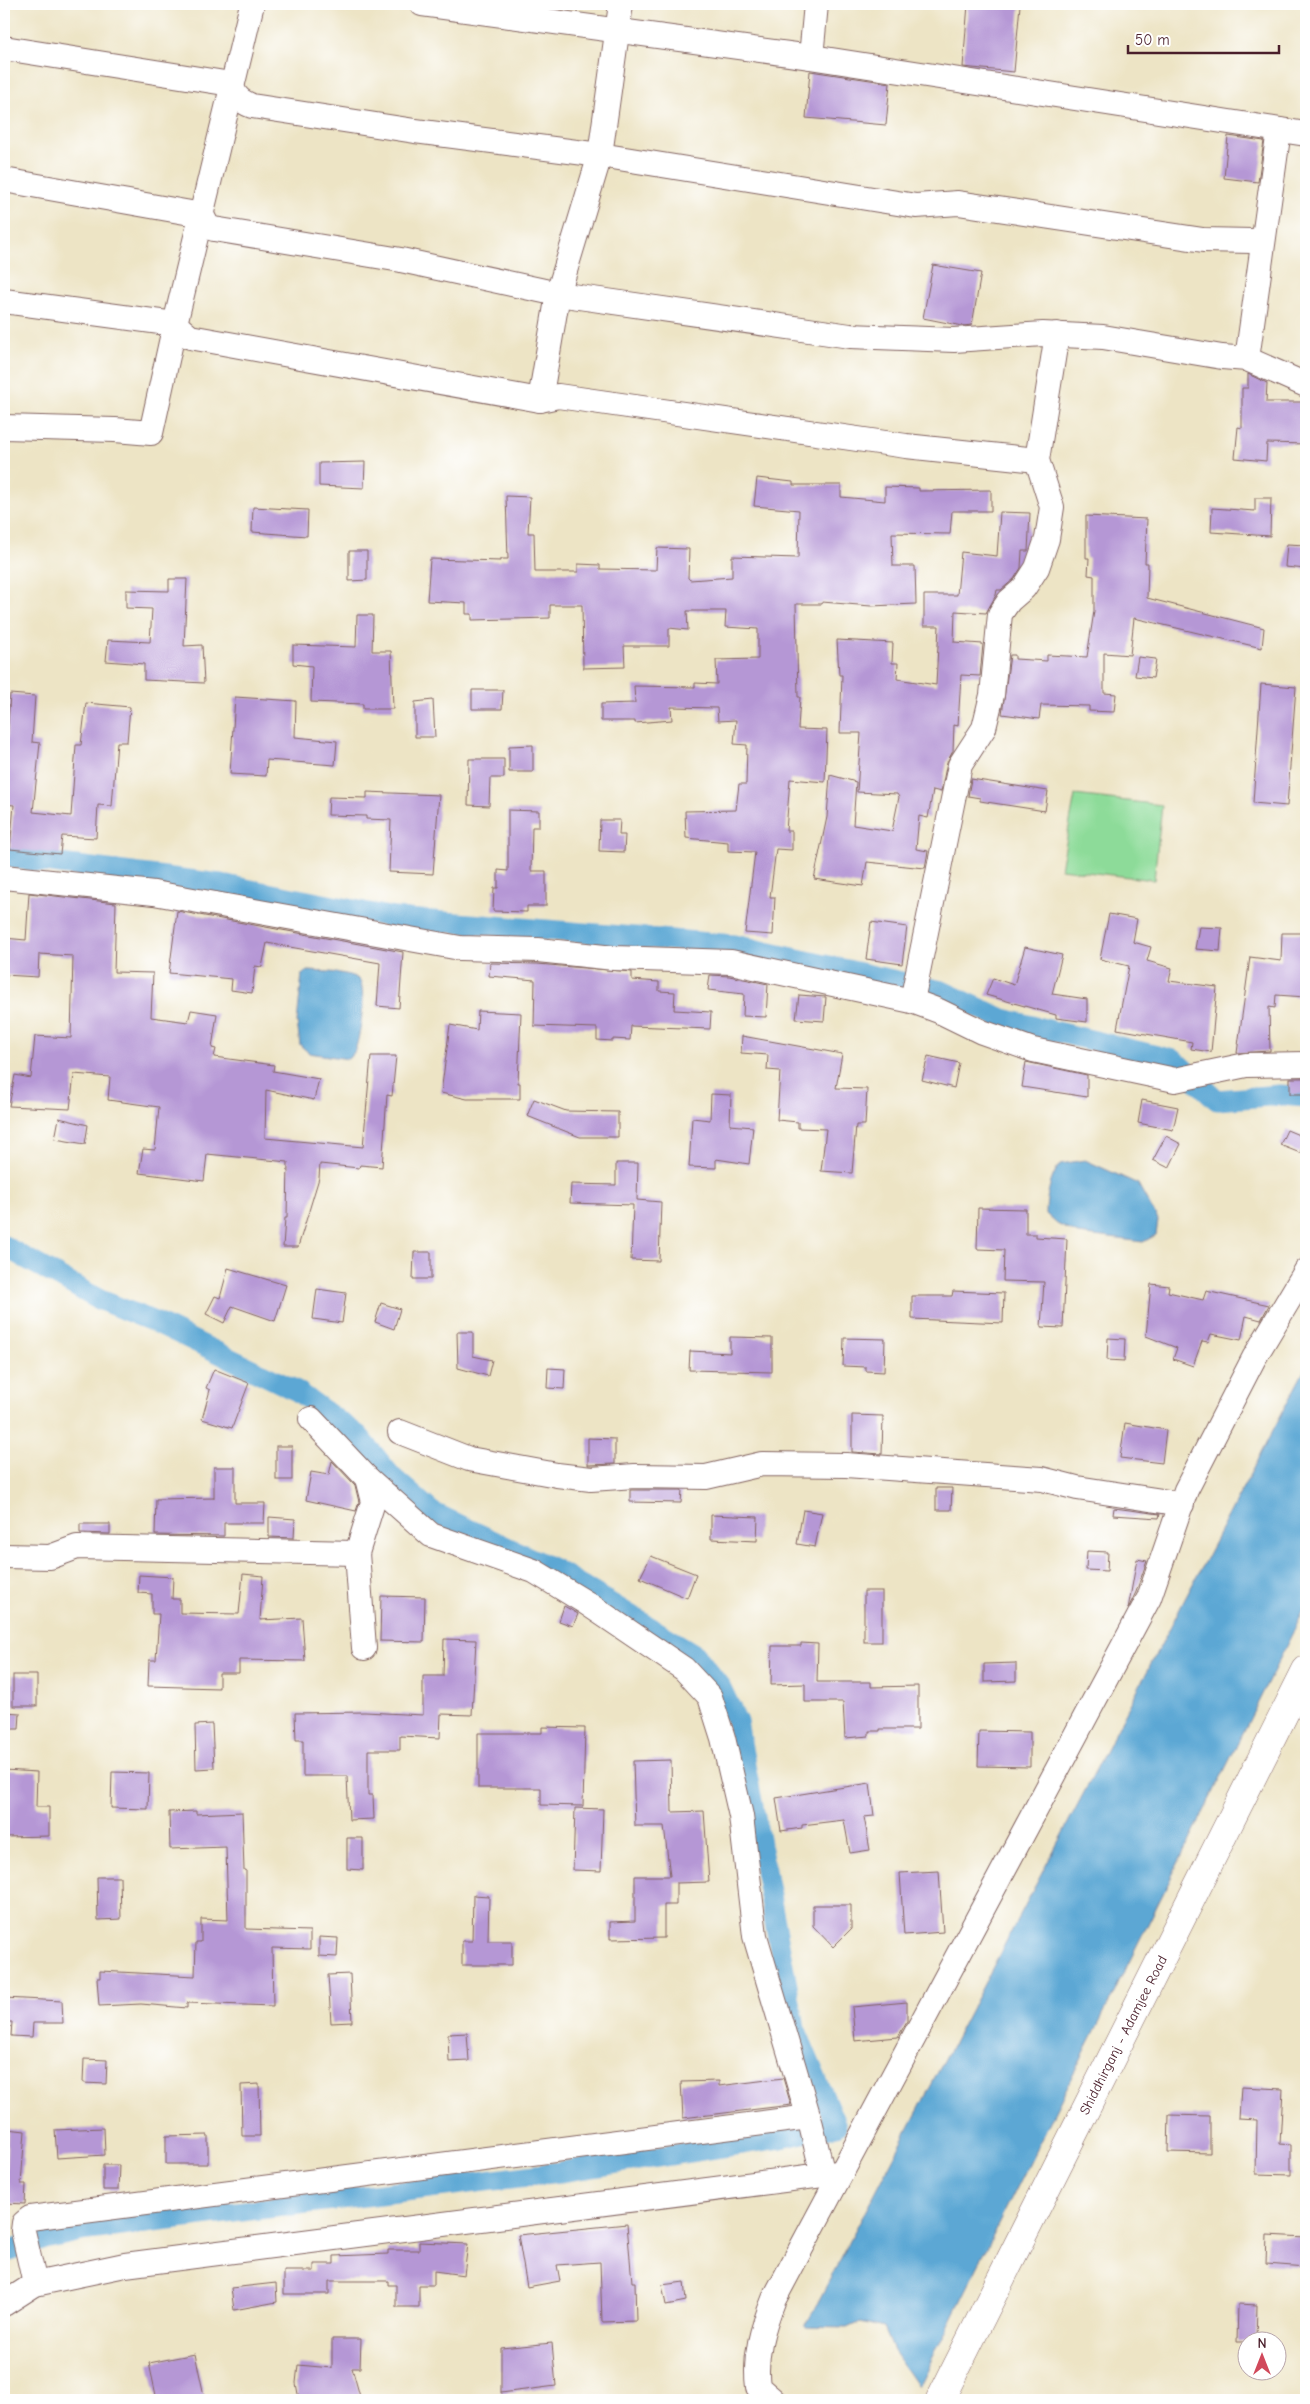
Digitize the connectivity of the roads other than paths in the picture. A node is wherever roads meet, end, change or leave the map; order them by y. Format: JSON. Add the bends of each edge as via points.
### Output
{"nodes":[{"id":1,"x":252,"y":4,"type":"edge"},
{"id":2,"x":422,"y":4,"type":"edge"},
{"id":3,"x":621,"y":4,"type":"edge"},
{"id":4,"x":816,"y":4,"type":"edge"},
{"id":5,"x":618,"y":31,"type":"junction"},
{"id":6,"x":4,"y":48,"type":"edge"},
{"id":7,"x":811,"y":57,"type":"junction"},
{"id":8,"x":231,"y":84,"type":"junction"},
{"id":9,"x":1280,"y":130,"type":"junction"},
{"id":10,"x":1306,"y":134,"type":"edge"},
{"id":11,"x":600,"y":155,"type":"junction"},
{"id":12,"x":4,"y":180,"type":"edge"},
{"id":13,"x":202,"y":215,"type":"junction"},
{"id":14,"x":1263,"y":238,"type":"junction"},
{"id":15,"x":558,"y":294,"type":"junction"},
{"id":16,"x":4,"y":301,"type":"edge"},
{"id":17,"x":174,"y":324,"type":"junction"},
{"id":18,"x":1057,"y":334,"type":"junction"},
{"id":19,"x":1247,"y":359,"type":"junction"},
{"id":20,"x":1306,"y":385,"type":"edge"},
{"id":21,"x":540,"y":400,"type":"junction"},
{"id":22,"x":4,"y":427,"type":"edge"},
{"id":23,"x":1037,"y":460,"type":"junction"},
{"id":24,"x":4,"y":877,"type":"edge"},
{"id":25,"x":912,"y":1001,"type":"junction"},
{"id":26,"x":1306,"y":1064,"type":"edge"},
{"id":27,"x":1306,"y":1271,"type":"edge"},
{"id":28,"x":311,"y":1419,"type":"dead end"},
{"id":29,"x":400,"y":1432,"type":"dead end"},
{"id":30,"x":367,"y":1478,"type":"junction"},
{"id":31,"x":1182,"y":1504,"type":"junction"},
{"id":32,"x":357,"y":1552,"type":"junction"},
{"id":33,"x":4,"y":1556,"type":"edge"},
{"id":34,"x":364,"y":1648,"type":"dead end"},
{"id":35,"x":1306,"y":1670,"type":"edge"},
{"id":36,"x":810,"y":2121,"type":"junction"},
{"id":37,"x":827,"y":2167,"type":"junction"},
{"id":38,"x":32,"y":2276,"type":"junction"},
{"id":39,"x":4,"y":2304,"type":"edge"},
{"id":40,"x":773,"y":2400,"type":"edge"},
{"id":41,"x":940,"y":2400,"type":"edge"}],
"edges":[{"from":1,"to":8,"type":"street"},
{"from":2,"to":5,"type":"street"},
{"from":3,"to":5,"type":"street"},
{"from":4,"to":7,"type":"street"},
{"from":5,"to":7,"type":"street"},
{"from":5,"to":11,"type":"street"},
{"from":6,"to":8,"type":"street"},
{"from":7,"to":9,"type":"street"},
{"from":8,"to":11,"type":"street","via":[[238,98],[252,106]]},
{"from":8,"to":13,"type":"street"},
{"from":9,"to":10,"type":"street"},
{"from":9,"to":14,"type":"street"},
{"from":11,"to":14,"type":"street","via":[[916,206],[958,203],[1203,240],[1252,241]]},
{"from":11,"to":15,"type":"street"},
{"from":12,"to":13,"type":"street"},
{"from":13,"to":15,"type":"street","via":[[208,227],[214,229],[401,260]]},
{"from":13,"to":17,"type":"street"},
{"from":14,"to":19,"type":"street"},
{"from":15,"to":18,"type":"street","via":[[850,336],[954,340]]},
{"from":15,"to":21,"type":"street"},
{"from":16,"to":17,"type":"street"},
{"from":17,"to":21,"type":"street","via":[[190,337]]},
{"from":17,"to":22,"type":"street","via":[[151,433]]},
{"from":18,"to":19,"type":"street","via":[[1103,336]]},
{"from":18,"to":23,"type":"street"},
{"from":19,"to":20,"type":"street"},
{"from":21,"to":23,"type":"street","via":[[558,396],[906,446]]},
{"from":23,"to":25,"type":"street","via":[[1052,507],[1047,539],[1037,568],[1000,614],[992,695],[984,728],[960,765]]},
{"from":24,"to":25,"type":"street","via":[[154,892],[460,948],[731,962]]},
{"from":25,"to":26,"type":"street","via":[[1033,1050],[1175,1080],[1246,1066]]},
{"from":27,"to":31,"type":"street","via":[[1254,1358],[1186,1490]]},
{"from":28,"to":30,"type":"street"},
{"from":29,"to":31,"type":"street","via":[[469,1459],[590,1479],[706,1477],[762,1464],[846,1465],[1042,1479],[1077,1488]]},
{"from":30,"to":32,"type":"street","via":[[373,1502]]},
{"from":30,"to":36,"type":"street","via":[[431,1536],[534,1571],[684,1669],[710,1697],[723,1738],[740,1816],[755,1936]]},
{"from":31,"to":37,"type":"street","via":[[1149,1598]]},
{"from":32,"to":33,"type":"street","via":[[78,1547],[50,1556]]},
{"from":32,"to":34,"type":"street"},
{"from":35,"to":41,"type":"main road","name":"Shiddhirganj - Adamjee Road"},
{"from":36,"to":37,"type":"street"},
{"from":36,"to":38,"type":"street","via":[[30,2218],[24,2223],[23,2231]]},
{"from":37,"to":38,"type":"street"},
{"from":37,"to":40,"type":"street","via":[[764,2323],[756,2370],[758,2388]]},
{"from":38,"to":39,"type":"street"}]}
